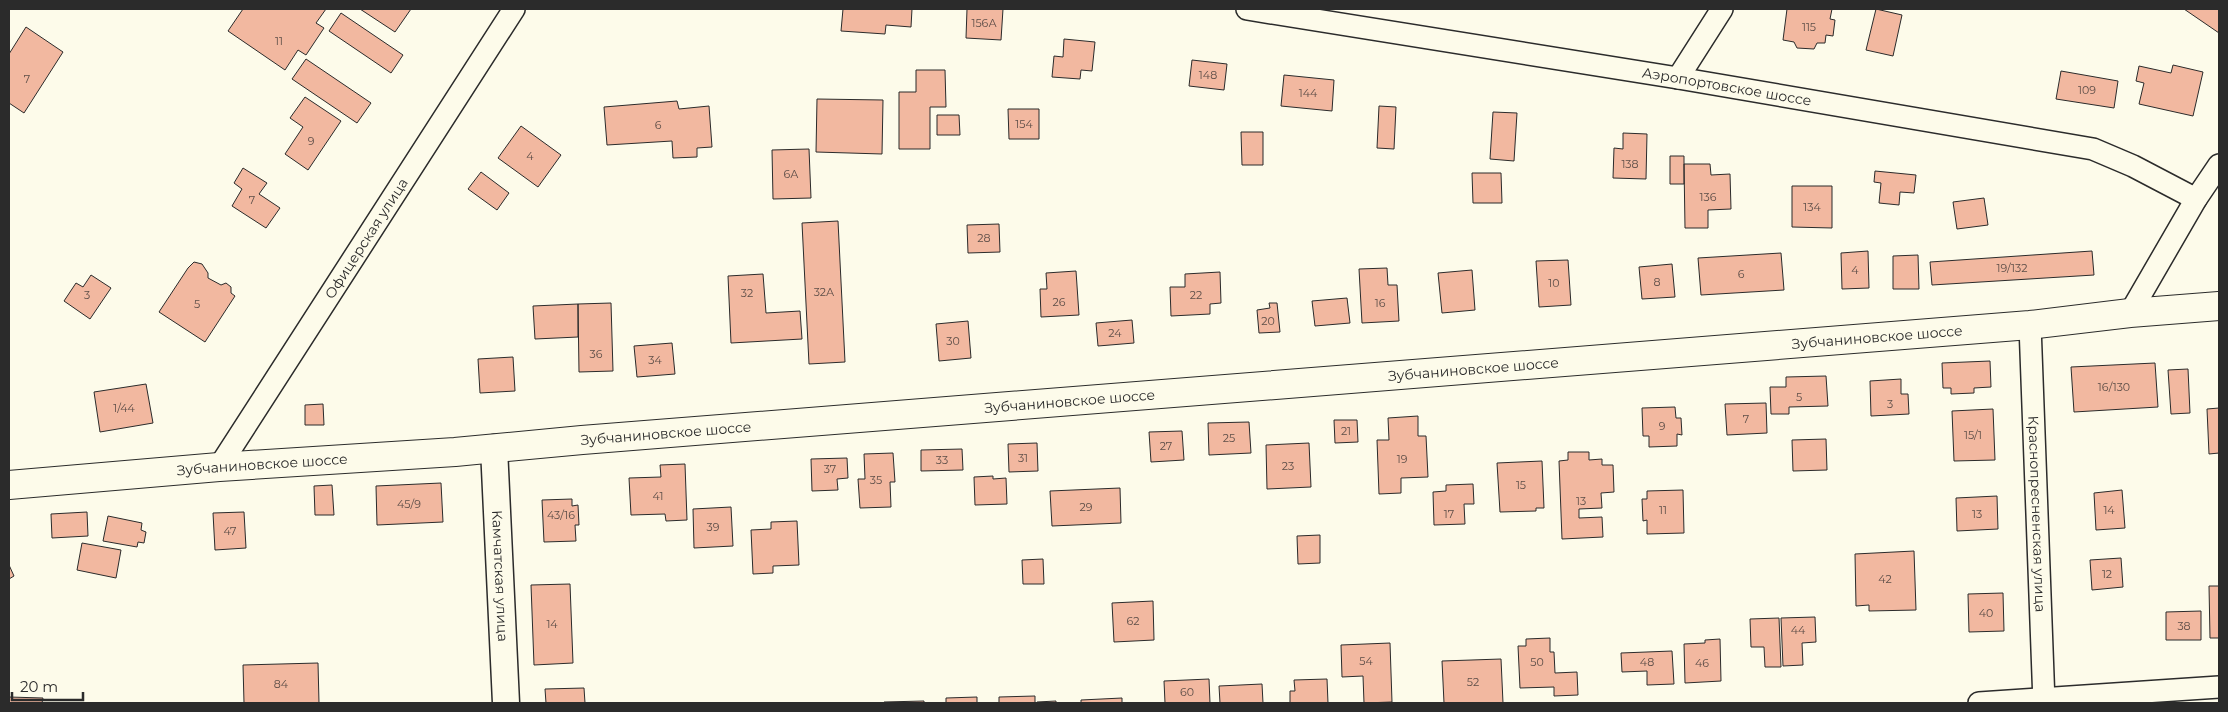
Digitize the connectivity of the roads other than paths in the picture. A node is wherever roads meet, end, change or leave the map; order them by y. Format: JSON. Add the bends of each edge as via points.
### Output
{"nodes":[{"id":1,"x":514,"y":9,"type":"edge"},
{"id":2,"x":1247,"y":9,"type":"edge"},
{"id":3,"x":1722,"y":9,"type":"edge"},
{"id":4,"x":1678,"y":78,"type":"junction"},
{"id":5,"x":2219,"y":166,"type":"edge"},
{"id":6,"x":2196,"y":199,"type":"junction"},
{"id":7,"x":2219,"y":306,"type":"edge"},
{"id":8,"x":2130,"y":313,"type":"junction"},
{"id":9,"x":2030,"y":324,"type":"junction"},
{"id":10,"x":494,"y":448,"type":"junction"},
{"id":11,"x":219,"y":467,"type":"junction"},
{"id":12,"x":9,"y":485,"type":"edge"},
{"id":13,"x":2219,"y":687,"type":"edge"},
{"id":14,"x":2044,"y":701,"type":"edge"},
{"id":15,"x":506,"y":703,"type":"edge"},
{"id":16,"x":1979,"y":703,"type":"edge"}],
"edges":[{"from":1,"to":11,"type":"street","name":"Офицерская улица"},
{"from":2,"to":4,"type":"street","name":"Аэропортовское шоссе"},
{"from":3,"to":4,"type":"street"},
{"from":4,"to":6,"type":"street","name":"Аэропортовское шоссе","via":[[2093,149]]},
{"from":5,"to":6,"type":"street"},
{"from":6,"to":8,"type":"street"},
{"from":7,"to":8,"type":"main road"},
{"from":8,"to":9,"type":"main road","name":"Зубчаниновское шоссе"},
{"from":9,"to":10,"type":"main road","name":"Зубчаниновское шоссе"},
{"from":9,"to":14,"type":"street","name":"Краснопресненская улица"},
{"from":10,"to":11,"type":"main road","name":"Зубчаниновское шоссе"},
{"from":10,"to":15,"type":"street","name":"Камчатская улица"},
{"from":11,"to":12,"type":"main road","name":"Зубчаниновское шоссе"},
{"from":13,"to":14,"type":"street"},
{"from":14,"to":16,"type":"street"}]}
